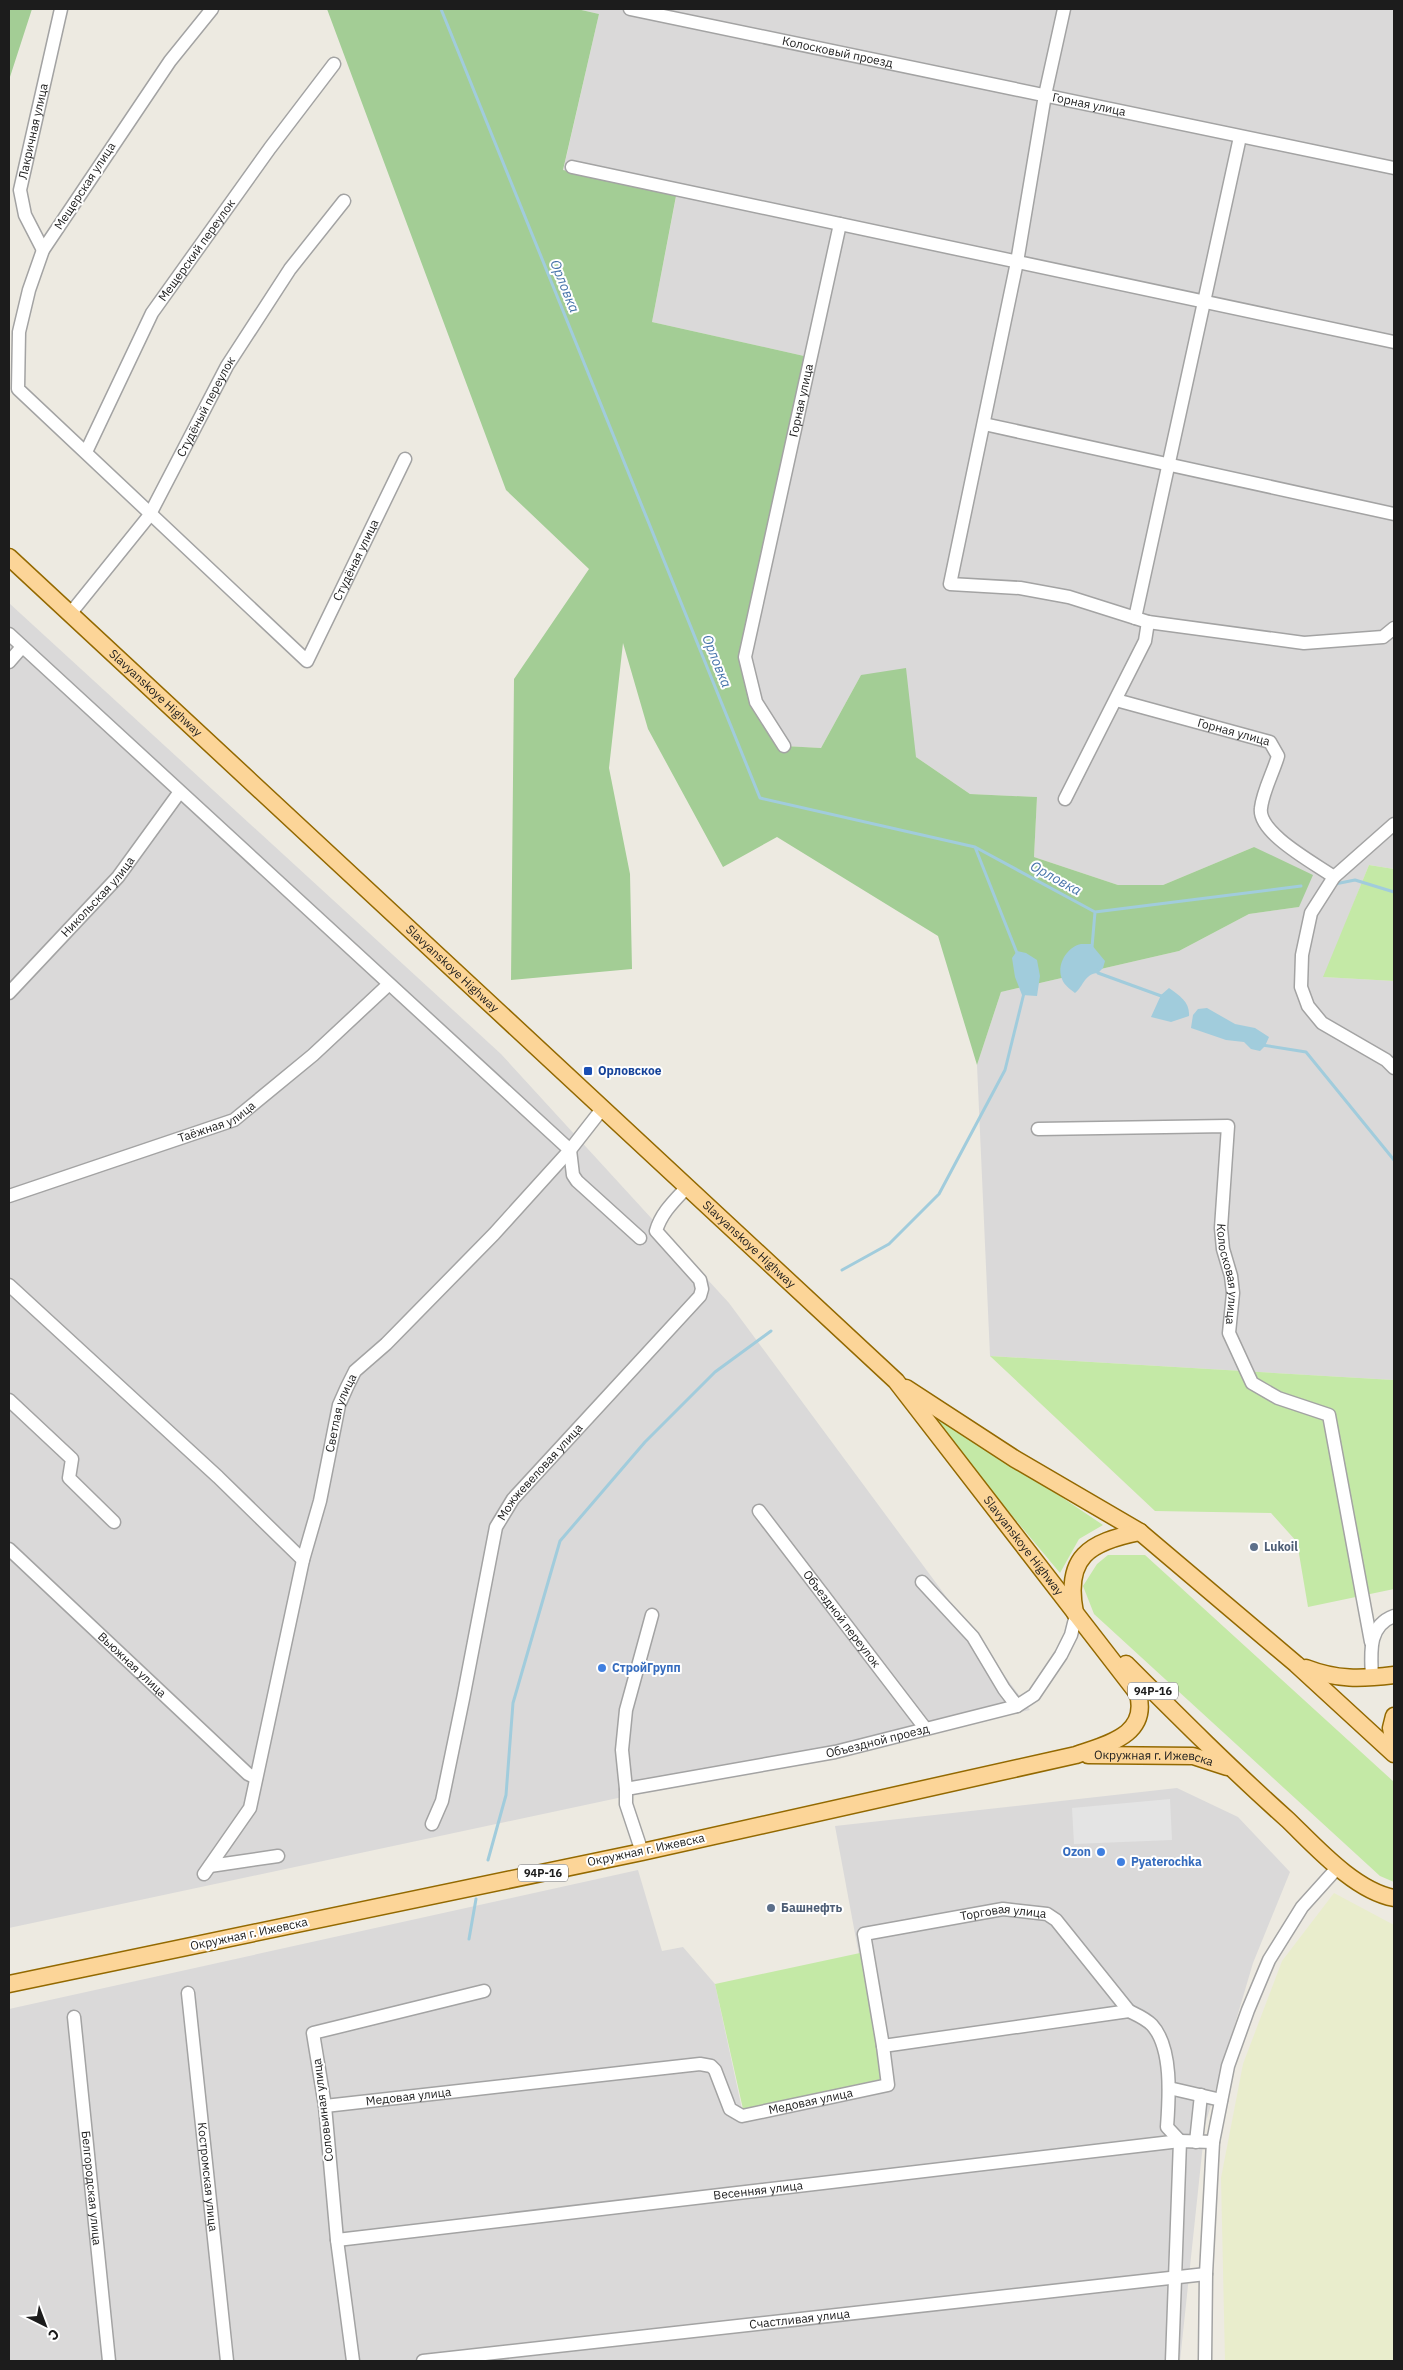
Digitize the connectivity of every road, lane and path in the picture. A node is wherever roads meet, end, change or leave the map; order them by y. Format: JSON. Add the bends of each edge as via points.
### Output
{"nodes":[{"id":1,"x":61,"y":9,"type":"edge"},
{"id":2,"x":212,"y":9,"type":"edge"},
{"id":3,"x":630,"y":9,"type":"edge"},
{"id":4,"x":1064,"y":9,"type":"edge"},
{"id":5,"x":334,"y":64,"type":"dead end"},
{"id":6,"x":1045,"y":94,"type":"junction"},
{"id":7,"x":1240,"y":137,"type":"junction"},
{"id":8,"x":572,"y":167,"type":"dead end"},
{"id":9,"x":1394,"y":168,"type":"edge"},
{"id":10,"x":344,"y":201,"type":"dead end"},
{"id":11,"x":840,"y":224,"type":"junction"},
{"id":12,"x":43,"y":250,"type":"junction"},
{"id":13,"x":1017,"y":262,"type":"junction"},
{"id":14,"x":1204,"y":303,"type":"junction"},
{"id":15,"x":1394,"y":342,"type":"edge"},
{"id":16,"x":984,"y":424,"type":"junction"},
{"id":17,"x":86,"y":452,"type":"junction"},
{"id":18,"x":404,"y":459,"type":"dead end"},
{"id":19,"x":1169,"y":465,"type":"junction"},
{"id":20,"x":150,"y":513,"type":"junction"},
{"id":21,"x":1394,"y":514,"type":"edge"},
{"id":22,"x":9,"y":557,"type":"edge"},
{"id":23,"x":70,"y":614,"type":"junction"},
{"id":24,"x":1135,"y":618,"type":"junction"},
{"id":25,"x":1148,"y":622,"type":"junction"},
{"id":26,"x":1394,"y":628,"type":"edge"},
{"id":27,"x":9,"y":634,"type":"edge"},
{"id":28,"x":22,"y":647,"type":"junction"},
{"id":29,"x":9,"y":662,"type":"edge"},
{"id":30,"x":1116,"y":700,"type":"junction"},
{"id":31,"x":784,"y":746,"type":"dead end"},
{"id":32,"x":180,"y":793,"type":"junction"},
{"id":33,"x":1065,"y":799,"type":"dead end"},
{"id":34,"x":1394,"y":824,"type":"edge"},
{"id":35,"x":1334,"y":877,"type":"junction"},
{"id":36,"x":388,"y":985,"type":"junction"},
{"id":37,"x":9,"y":993,"type":"edge"},
{"id":38,"x":1394,"y":1068,"type":"edge"},
{"id":39,"x":602,"y":1109,"type":"junction"},
{"id":40,"x":1038,"y":1130,"type":"dead end"},
{"id":41,"x":570,"y":1150,"type":"junction"},
{"id":42,"x":687,"y":1187,"type":"junction"},
{"id":43,"x":9,"y":1196,"type":"edge"},
{"id":44,"x":640,"y":1238,"type":"dead end"},
{"id":45,"x":9,"y":1285,"type":"edge"},
{"id":46,"x":896,"y":1381,"type":"junction"},
{"id":47,"x":9,"y":1400,"type":"edge"},
{"id":48,"x":759,"y":1511,"type":"dead end"},
{"id":49,"x":114,"y":1522,"type":"dead end"},
{"id":50,"x":1140,"y":1532,"type":"junction"},
{"id":51,"x":9,"y":1549,"type":"edge"},
{"id":52,"x":303,"y":1560,"type":"junction"},
{"id":53,"x":922,"y":1582,"type":"dead end"},
{"id":54,"x":652,"y":1615,"type":"dead end"},
{"id":55,"x":1076,"y":1615,"type":"junction"},
{"id":56,"x":1394,"y":1616,"type":"edge"},
{"id":57,"x":1371,"y":1642,"type":"junction"},
{"id":58,"x":1296,"y":1664,"type":"junction"},
{"id":59,"x":1394,"y":1675,"type":"edge"},
{"id":60,"x":1372,"y":1678,"type":"junction"},
{"id":61,"x":1017,"y":1706,"type":"junction"},
{"id":62,"x":1394,"y":1716,"type":"edge"},
{"id":63,"x":925,"y":1728,"type":"junction"},
{"id":64,"x":1394,"y":1743,"type":"edge"},
{"id":65,"x":1394,"y":1754,"type":"edge"},
{"id":66,"x":1076,"y":1755,"type":"junction"},
{"id":67,"x":1230,"y":1768,"type":"junction"},
{"id":68,"x":256,"y":1778,"type":"junction"},
{"id":69,"x":626,"y":1789,"type":"junction"},
{"id":70,"x":432,"y":1824,"type":"dead end"},
{"id":71,"x":642,"y":1852,"type":"junction"},
{"id":72,"x":278,"y":1856,"type":"dead end"},
{"id":73,"x":1338,"y":1867,"type":"junction"},
{"id":74,"x":1394,"y":1898,"type":"edge"},
{"id":75,"x":9,"y":1984,"type":"edge"},
{"id":76,"x":484,"y":1991,"type":"dead end"},
{"id":77,"x":188,"y":1993,"type":"dead end"},
{"id":78,"x":1129,"y":2011,"type":"junction"},
{"id":79,"x":74,"y":2017,"type":"dead end"},
{"id":80,"x":883,"y":2046,"type":"junction"},
{"id":81,"x":1169,"y":2088,"type":"junction"},
{"id":82,"x":1200,"y":2095,"type":"junction"},
{"id":83,"x":1221,"y":2100,"type":"junction"},
{"id":84,"x":325,"y":2106,"type":"junction"},
{"id":85,"x":1180,"y":2141,"type":"junction"},
{"id":86,"x":1196,"y":2142,"type":"junction"},
{"id":87,"x":1214,"y":2142,"type":"junction"},
{"id":88,"x":337,"y":2240,"type":"junction"},
{"id":89,"x":1206,"y":2274,"type":"junction"},
{"id":90,"x":1174,"y":2276,"type":"junction"},
{"id":91,"x":109,"y":2361,"type":"edge"},
{"id":92,"x":227,"y":2361,"type":"edge"},
{"id":93,"x":353,"y":2361,"type":"edge"},
{"id":94,"x":424,"y":2361,"type":"edge"},
{"id":95,"x":1172,"y":2361,"type":"edge"},
{"id":96,"x":1205,"y":2361,"type":"edge"}],
"edges":[{"from":1,"to":12,"type":"street","name":"Лакричная улица","via":[[20,190],[25,215]]},
{"from":2,"to":12,"type":"street","name":"Мещерская улица","via":[[165,69]]},
{"from":3,"to":6,"type":"street","name":"Колосковый проезд"},
{"from":4,"to":6,"type":"street"},
{"from":5,"to":17,"type":"street","name":"Мещерский переулок","via":[[152,313]]},
{"from":6,"to":7,"type":"street","name":"Горная улица"},
{"from":6,"to":13,"type":"street","name":"Горная улица"},
{"from":7,"to":9,"type":"street","name":"Горная улица"},
{"from":7,"to":14,"type":"street"},
{"from":8,"to":11,"type":"street"},
{"from":10,"to":20,"type":"street","name":"Студёный переулок","via":[[290,269],[227,366]]},
{"from":11,"to":13,"type":"street"},
{"from":11,"to":31,"type":"street","name":"Горная улица","via":[[745,657],[756,702]]},
{"from":12,"to":17,"type":"street","name":"Мещерская улица","via":[[29,290],[20,332],[18,389]]},
{"from":13,"to":14,"type":"street"},
{"from":13,"to":16,"type":"street","name":"Горная улица"},
{"from":14,"to":15,"type":"street"},
{"from":14,"to":19,"type":"street"},
{"from":16,"to":19,"type":"street"},
{"from":16,"to":24,"type":"street","name":"Горная улица","via":[[950,584],[1020,588],[1069,597]]},
{"from":17,"to":20,"type":"street"},
{"from":18,"to":20,"type":"street","name":"Студёная улица","via":[[308,661]]},
{"from":19,"to":21,"type":"street"},
{"from":19,"to":24,"type":"street"},
{"from":20,"to":23,"type":"street","name":"Студёный переулок"},
{"from":22,"to":23,"type":"main road","name":"Slavyanskoye Highway"},
{"from":23,"to":39,"type":"main road","name":"Slavyanskoye Highway"},
{"from":24,"to":25,"type":"street","name":"Горная улица"},
{"from":25,"to":26,"type":"street","name":"Горная улица","via":[[1304,643],[1383,636]]},
{"from":25,"to":30,"type":"street","via":[[1144,641]]},
{"from":27,"to":28,"type":"street"},
{"from":28,"to":29,"type":"street"},
{"from":28,"to":32,"type":"street"},
{"from":30,"to":33,"type":"street"},
{"from":30,"to":35,"type":"street","name":"Горная улица","via":[[1270,742],[1278,756],[1260,808],[1264,822],[1275,836]]},
{"from":32,"to":36,"type":"street"},
{"from":32,"to":37,"type":"street","name":"Никольская улица","via":[[118,877]]},
{"from":34,"to":35,"type":"street"},
{"from":35,"to":38,"type":"street","via":[[1311,913],[1302,955],[1304,998],[1322,1023],[1386,1060]]},
{"from":36,"to":41,"type":"street"},
{"from":36,"to":43,"type":"street","name":"Таёжная улица","via":[[313,1055],[234,1120]]},
{"from":39,"to":41,"type":"street","name":"Светлая улица"},
{"from":39,"to":42,"type":"main road","name":"Slavyanskoye Highway"},
{"from":40,"to":57,"type":"street","name":"Колосковая улица","via":[[1228,1126],[1221,1228],[1233,1293],[1229,1333],[1252,1383],[1278,1398],[1328,1415]]},
{"from":41,"to":44,"type":"street","via":[[573,1175],[577,1181]]},
{"from":41,"to":52,"type":"street","name":"Светлая улица","via":[[487,1240],[356,1372],[339,1406],[320,1501]]},
{"from":42,"to":46,"type":"main road","name":"Slavyanskoye Highway"},
{"from":42,"to":70,"type":"street","name":"Можжевеловая улица","via":[[667,1209],[656,1231],[700,1280],[700,1296],[513,1499],[500,1519],[442,1801]]},
{"from":45,"to":52,"type":"street","via":[[218,1477]]},
{"from":46,"to":50,"type":"main road","name":"Slavyanskoye Highway","via":[[1015,1459]]},
{"from":46,"to":55,"type":"main road","name":"Slavyanskoye Highway"},
{"from":47,"to":49,"type":"street","via":[[72,1459],[69,1478]]},
{"from":48,"to":63,"type":"street","name":"Объездной переулок"},
{"from":50,"to":55,"type":"main road","number":"94Р-16","via":[[1101,1542],[1084,1557],[1073,1577]]},
{"from":50,"to":58,"type":"main road","name":"Slavyanskoye Highway"},
{"from":51,"to":68,"type":"street","name":"Вьюжная улица","via":[[248,1774]]},
{"from":52,"to":68,"type":"street","name":"Светлая улица"},
{"from":53,"to":61,"type":"street","via":[[973,1637]]},
{"from":54,"to":69,"type":"street","via":[[626,1710],[622,1750]]},
{"from":55,"to":61,"type":"street","name":"Объездной проезд","via":[[1061,1655],[1034,1695]]},
{"from":55,"to":66,"type":"main road","name":"Окружная г. Ижевска","number":"94Р-16","via":[[1138,1694],[1141,1707],[1139,1718],[1124,1735]]},
{"from":55,"to":67,"type":"main road","number":"94Р-16"},
{"from":56,"to":57,"type":"street","via":[[1378,1628]]},
{"from":57,"to":60,"type":"street","name":"Колосковая улица"},
{"from":58,"to":60,"type":"main road","via":[[1327,1676]]},
{"from":58,"to":65,"type":"main road","name":"Slavyanskoye Highway"},
{"from":59,"to":60,"type":"main road"},
{"from":61,"to":63,"type":"street","name":"Объездной проезд"},
{"from":62,"to":64,"type":"main road","via":[[1391,1728]]},
{"from":63,"to":69,"type":"street","name":"Объездной проезд","via":[[835,1752]]},
{"from":66,"to":67,"type":"main road","name":"Окружная г. Ижевска","number":"94Р-16","via":[[1193,1756]]},
{"from":66,"to":71,"type":"main road","name":"Окружная г. Ижевска","number":"94Р-16"},
{"from":67,"to":73,"type":"main road","number":"94Р-16"},
{"from":68,"to":72,"type":"street","name":"Светлая улица","via":[[250,1808],[207,1870]]},
{"from":69,"to":71,"type":"street","via":[[626,1804]]},
{"from":71,"to":75,"type":"main road","name":"Окружная г. Ижевска","number":"94Р-16"},
{"from":73,"to":74,"type":"main road","number":"94Р-16","via":[[1368,1888]]},
{"from":73,"to":83,"type":"street","via":[[1302,1907],[1268,1960],[1232,2057]]},
{"from":76,"to":84,"type":"street","name":"Соловьиная улица","via":[[313,2033]]},
{"from":77,"to":92,"type":"street","name":"Костромская улица"},
{"from":78,"to":80,"type":"street"},
{"from":78,"to":80,"type":"street","name":"Торговая улица","via":[[1056,1920],[1047,1914],[1003,1909],[864,1934]]},
{"from":78,"to":81,"type":"street","via":[[1153,2026]]},
{"from":79,"to":91,"type":"street","name":"Белгородская улица"},
{"from":80,"to":84,"type":"street","name":"Медовая улица","via":[[888,2085],[742,2116],[730,2109],[715,2070],[700,2064]]},
{"from":81,"to":82,"type":"street"},
{"from":81,"to":85,"type":"street","via":[[1167,2127]]},
{"from":82,"to":83,"type":"street"},
{"from":82,"to":86,"type":"street"},
{"from":83,"to":87,"type":"street"},
{"from":84,"to":88,"type":"street","name":"Соловьиная улица"},
{"from":85,"to":86,"type":"street","name":"Весенняя улица"},
{"from":85,"to":88,"type":"street","name":"Весенняя улица"},
{"from":85,"to":90,"type":"street"},
{"from":86,"to":87,"type":"street","name":"Весенняя улица"},
{"from":87,"to":89,"type":"street"},
{"from":88,"to":93,"type":"street","name":"Соловьиная улица"},
{"from":89,"to":90,"type":"street","name":"Счастливая улица"},
{"from":89,"to":96,"type":"street"},
{"from":90,"to":94,"type":"street","name":"Счастливая улица"},
{"from":90,"to":95,"type":"street"}]}
